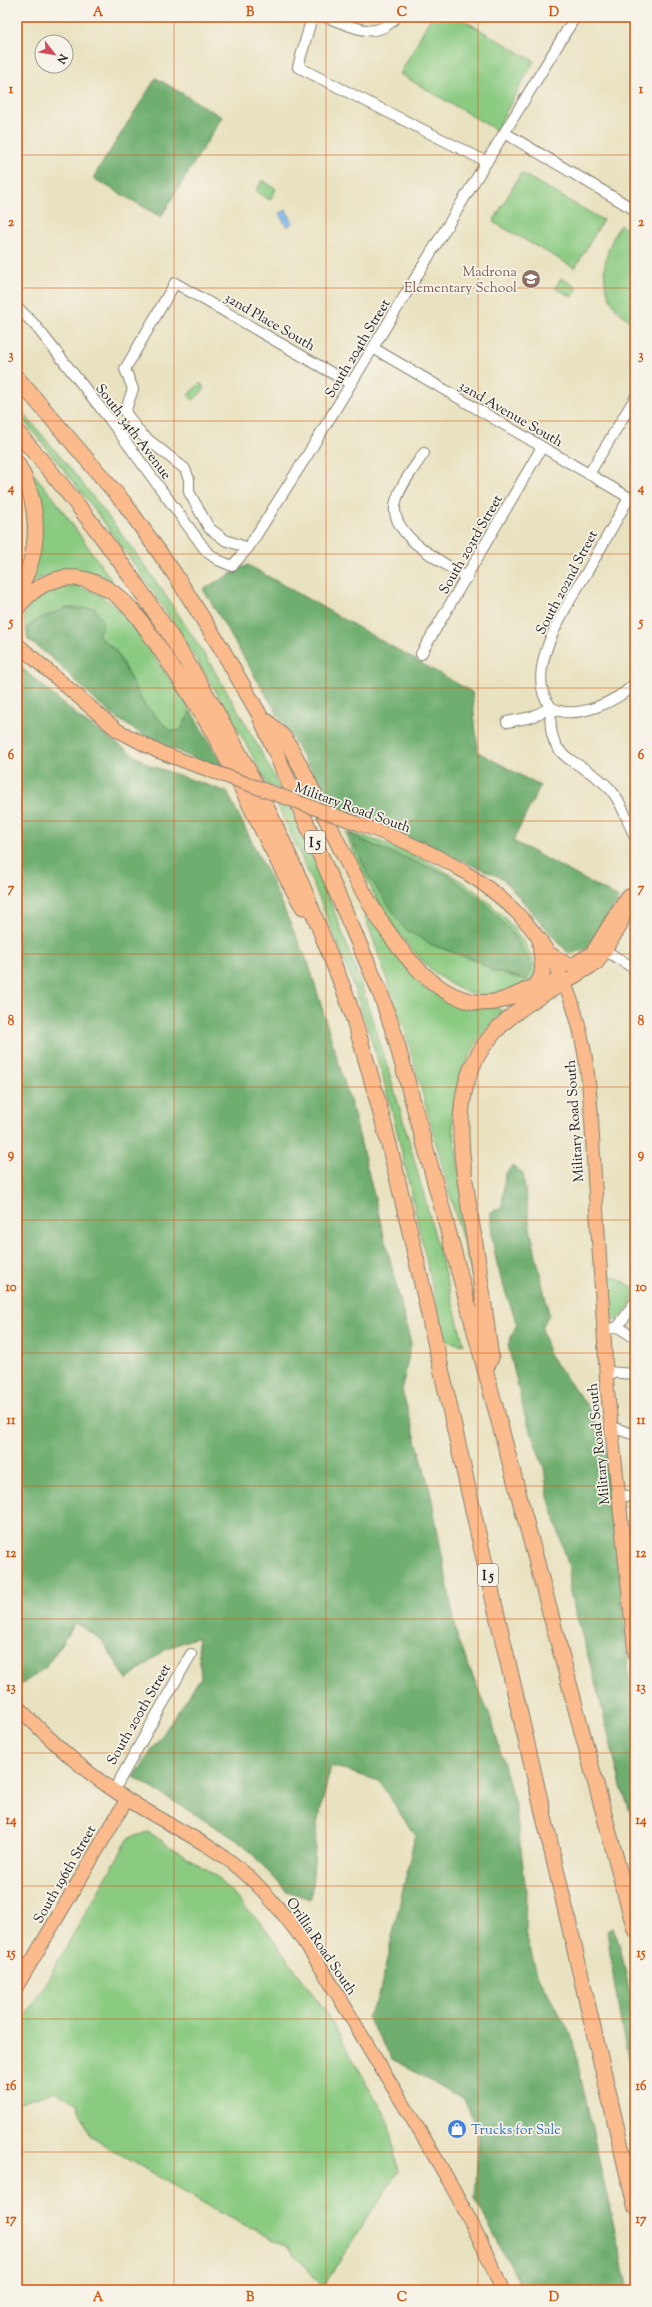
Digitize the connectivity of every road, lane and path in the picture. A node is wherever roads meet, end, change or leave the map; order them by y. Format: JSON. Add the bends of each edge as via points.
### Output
{"nodes":[{"id":1,"x":312,"y":17,"type":"edge"},
{"id":2,"x":326,"y":17,"type":"edge"},
{"id":3,"x":396,"y":17,"type":"edge"},
{"id":4,"x":575,"y":17,"type":"edge"},
{"id":5,"x":505,"y":133,"type":"junction"},
{"id":6,"x":487,"y":162,"type":"junction"},
{"id":7,"x":635,"y":210,"type":"edge"},
{"id":8,"x":17,"y":307,"type":"edge"},
{"id":9,"x":373,"y":348,"type":"junction"},
{"id":10,"x":17,"y":378,"type":"edge"},
{"id":11,"x":351,"y":384,"type":"junction"},
{"id":12,"x":635,"y":398,"type":"edge"},
{"id":13,"x":17,"y":432,"type":"edge"},
{"id":14,"x":542,"y":447,"type":"junction"},
{"id":15,"x":424,"y":453,"type":"dead end"},
{"id":16,"x":17,"y":463,"type":"edge"},
{"id":17,"x":589,"y":474,"type":"junction"},
{"id":18,"x":632,"y":499,"type":"edge"},
{"id":19,"x":248,"y":548,"type":"junction"},
{"id":20,"x":232,"y":566,"type":"joint"},
{"id":21,"x":467,"y":578,"type":"junction"},
{"id":22,"x":17,"y":593,"type":"edge"},
{"id":23,"x":17,"y":608,"type":"edge"},
{"id":24,"x":17,"y":644,"type":"edge"},
{"id":25,"x":421,"y":654,"type":"dead end"},
{"id":26,"x":635,"y":682,"type":"edge"},
{"id":27,"x":552,"y":707,"type":"junction"},
{"id":28,"x":259,"y":714,"type":"junction"},
{"id":29,"x":507,"y":722,"type":"dead end"},
{"id":30,"x":635,"y":837,"type":"edge"},
{"id":31,"x":634,"y":893,"type":"edge"},
{"id":32,"x":544,"y":946,"type":"junction"},
{"id":33,"x":327,"y":948,"type":"junction"},
{"id":34,"x":606,"y":951,"type":"junction"},
{"id":35,"x":635,"y":969,"type":"edge"},
{"id":36,"x":564,"y":983,"type":"junction"},
{"id":37,"x":533,"y":988,"type":"junction"},
{"id":38,"x":635,"y":1302,"type":"edge"},
{"id":39,"x":618,"y":1327,"type":"junction"},
{"id":40,"x":605,"y":1330,"type":"junction"},
{"id":41,"x":635,"y":1338,"type":"edge"},
{"id":42,"x":484,"y":1370,"type":"junction"},
{"id":43,"x":606,"y":1372,"type":"junction"},
{"id":44,"x":635,"y":1374,"type":"edge"},
{"id":45,"x":612,"y":1427,"type":"junction"},
{"id":46,"x":635,"y":1435,"type":"edge"},
{"id":47,"x":618,"y":1494,"type":"junction"},
{"id":48,"x":635,"y":1497,"type":"edge"},
{"id":49,"x":623,"y":1543,"type":"junction"},
{"id":50,"x":635,"y":1550,"type":"edge"},
{"id":51,"x":191,"y":1654,"type":"dead end"},
{"id":52,"x":635,"y":1654,"type":"edge"},
{"id":53,"x":17,"y":1706,"type":"edge"},
{"id":54,"x":114,"y":1790,"type":"junction"},
{"id":55,"x":126,"y":1799,"type":"junction"},
{"id":56,"x":635,"y":1930,"type":"edge"},
{"id":57,"x":17,"y":1986,"type":"edge"},
{"id":58,"x":635,"y":2206,"type":"edge"},
{"id":59,"x":502,"y":2290,"type":"edge"}],
"edges":[{"from":1,"to":6,"type":"street","via":[[298,67]]},
{"from":2,"to":3,"type":"street","via":[[366,31],[374,31],[388,25]]},
{"from":4,"to":5,"type":"street","name":"South 204th Street"},
{"from":5,"to":6,"type":"street","name":"South 204th Street"},
{"from":5,"to":7,"type":"street"},
{"from":6,"to":9,"type":"street","name":"South 204th Street"},
{"from":8,"to":20,"type":"street","name":"South 34th Avenue","via":[[35,325],[110,420],[208,552]]},
{"from":9,"to":11,"type":"street","name":"South 204th Street"},
{"from":9,"to":14,"type":"street","name":"32nd Avenue South"},
{"from":10,"to":28,"type":"highway","number":"I 5","via":[[125,504],[174,573]]},
{"from":11,"to":19,"type":"street","name":"South 204th Street"},
{"from":11,"to":19,"type":"street","name":"32nd Place South","via":[[175,283],[125,369],[133,389],[125,412],[135,427],[185,469],[189,479],[189,492],[209,528],[225,540]]},
{"from":12,"to":17,"type":"street"},
{"from":13,"to":33,"type":"highway","number":"I 5","via":[[52,472],[121,563],[221,720],[293,861]]},
{"from":14,"to":17,"type":"street","name":"32nd Avenue South"},
{"from":14,"to":21,"type":"street","name":"South 203rd Street"},
{"from":15,"to":21,"type":"street","via":[[405,482],[396,502],[397,522],[415,543]]},
{"from":16,"to":22,"type":"highway","via":[[32,496],[36,522],[32,560]]},
{"from":17,"to":18,"type":"street","name":"32nd Avenue South"},
{"from":18,"to":27,"type":"street","name":"South 202nd Street","via":[[563,613],[550,640],[542,678],[544,696]]},
{"from":19,"to":20,"type":"street","name":"South 204th Street"},
{"from":21,"to":25,"type":"street","name":"South 203rd Street"},
{"from":23,"to":33,"type":"highway","via":[[40,585],[58,579],[72,578],[87,580],[105,588],[121,599],[138,617],[217,739],[286,877]]},
{"from":24,"to":32,"type":"main road","name":"Military Road South","bridge":true,"via":[[117,730],[157,751],[396,837],[486,885],[524,917]]},
{"from":26,"to":27,"type":"street","via":[[622,695],[600,706],[566,713]]},
{"from":27,"to":29,"type":"street","via":[[532,717]]},
{"from":27,"to":30,"type":"street","via":[[550,732],[557,748],[567,759],[598,778],[610,790],[625,812]]},
{"from":28,"to":37,"type":"highway","via":[[286,741],[363,890],[394,940],[421,972],[449,993],[475,1002],[503,1001]]},
{"from":28,"to":42,"type":"highway","number":"I 5","via":[[380,992],[394,1033]]},
{"from":31,"to":32,"type":"main road","via":[[626,897],[588,956],[570,966]]},
{"from":31,"to":34,"type":"main road","via":[[624,911],[620,927]]},
{"from":32,"to":36,"type":"main road","name":"Military Road South"},
{"from":32,"to":37,"type":"highway","via":[[544,973],[540,982]]},
{"from":33,"to":58,"type":"highway","number":"I 5","via":[[362,1047],[406,1215]]},
{"from":34,"to":35,"type":"street"},
{"from":34,"to":36,"type":"main road","via":[[597,964]]},
{"from":36,"to":37,"type":"highway","via":[[545,983]]},
{"from":36,"to":40,"type":"main road","name":"Military Road South","via":[[583,1040],[591,1088]]},
{"from":36,"to":42,"type":"highway","via":[[528,1003],[496,1029],[475,1061],[463,1095],[460,1122],[461,1156],[491,1358]]},
{"from":38,"to":39,"type":"street"},
{"from":39,"to":40,"type":"street"},
{"from":39,"to":41,"type":"street"},
{"from":40,"to":43,"type":"main road","name":"Military Road South"},
{"from":42,"to":56,"type":"highway","number":"I 5"},
{"from":43,"to":44,"type":"street"},
{"from":43,"to":45,"type":"main road","name":"Military Road South"},
{"from":45,"to":46,"type":"street"},
{"from":45,"to":47,"type":"main road","name":"Military Road South"},
{"from":47,"to":48,"type":"street"},
{"from":47,"to":49,"type":"main road","name":"Military Road South"},
{"from":49,"to":50,"type":"street"},
{"from":49,"to":52,"type":"main road","name":"Military Road South"},
{"from":51,"to":54,"type":"street","name":"South 200th Street"},
{"from":53,"to":54,"type":"main road","name":"Orillia Road South","via":[[62,1752]]},
{"from":54,"to":55,"type":"main road","name":"Orillia Road South"},
{"from":55,"to":57,"type":"main road","name":"South 196th Street"},
{"from":55,"to":59,"type":"main road","name":"Orillia Road South","via":[[214,1850],[247,1875],[268,1897],[308,1949],[434,2154],[484,2245]]}]}
